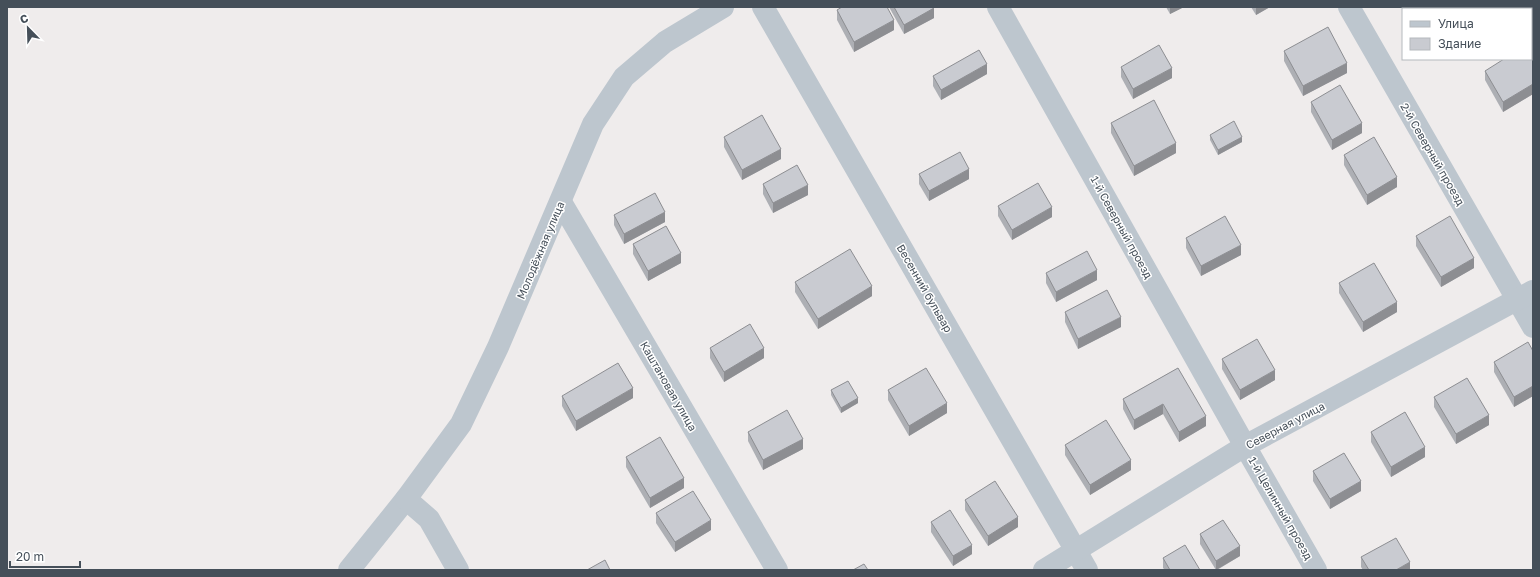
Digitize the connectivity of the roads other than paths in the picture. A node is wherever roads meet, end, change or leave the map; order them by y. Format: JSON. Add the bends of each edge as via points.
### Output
{"nodes":[{"id":1,"x":723,"y":7,"type":"edge"},
{"id":2,"x":763,"y":7,"type":"edge"},
{"id":3,"x":998,"y":7,"type":"edge"},
{"id":4,"x":1349,"y":7,"type":"edge"},
{"id":5,"x":561,"y":202,"type":"junction"},
{"id":6,"x":1526,"y":296,"type":"edge"},
{"id":7,"x":1533,"y":327,"type":"edge"},
{"id":8,"x":1245,"y":446,"type":"junction"},
{"id":9,"x":406,"y":499,"type":"junction"},
{"id":10,"x":1077,"y":551,"type":"junction"},
{"id":11,"x":349,"y":570,"type":"edge"},
{"id":12,"x":458,"y":570,"type":"edge"},
{"id":13,"x":777,"y":570,"type":"edge"},
{"id":14,"x":1044,"y":570,"type":"edge"},
{"id":15,"x":1087,"y":570,"type":"edge"},
{"id":16,"x":1316,"y":570,"type":"edge"}],
"edges":[{"from":1,"to":5,"type":"street","name":"Молодёжная улица","via":[[665,42],[624,77],[593,124]]},
{"from":2,"to":10,"type":"street","name":"Весенний бульвар"},
{"from":3,"to":8,"type":"street","name":"1-й Северный проезд"},
{"from":4,"to":6,"type":"street","name":"2-й Северный проезд"},
{"from":5,"to":9,"type":"street","name":"Молодёжная улица","via":[[498,347],[461,424]]},
{"from":5,"to":13,"type":"street","name":"Каштановая улица"},
{"from":6,"to":7,"type":"street","name":"2-й Северный проезд"},
{"from":6,"to":8,"type":"street","name":"Северная улица"},
{"from":8,"to":10,"type":"street","name":"Северная улица"},
{"from":8,"to":16,"type":"street","name":"1-й Целинный проезд"},
{"from":9,"to":11,"type":"street","name":"Молодёжная улица"},
{"from":9,"to":12,"type":"street","via":[[429,519]]},
{"from":10,"to":14,"type":"street","name":"Северная улица"},
{"from":10,"to":15,"type":"street","name":"Весенний бульвар"}]}
